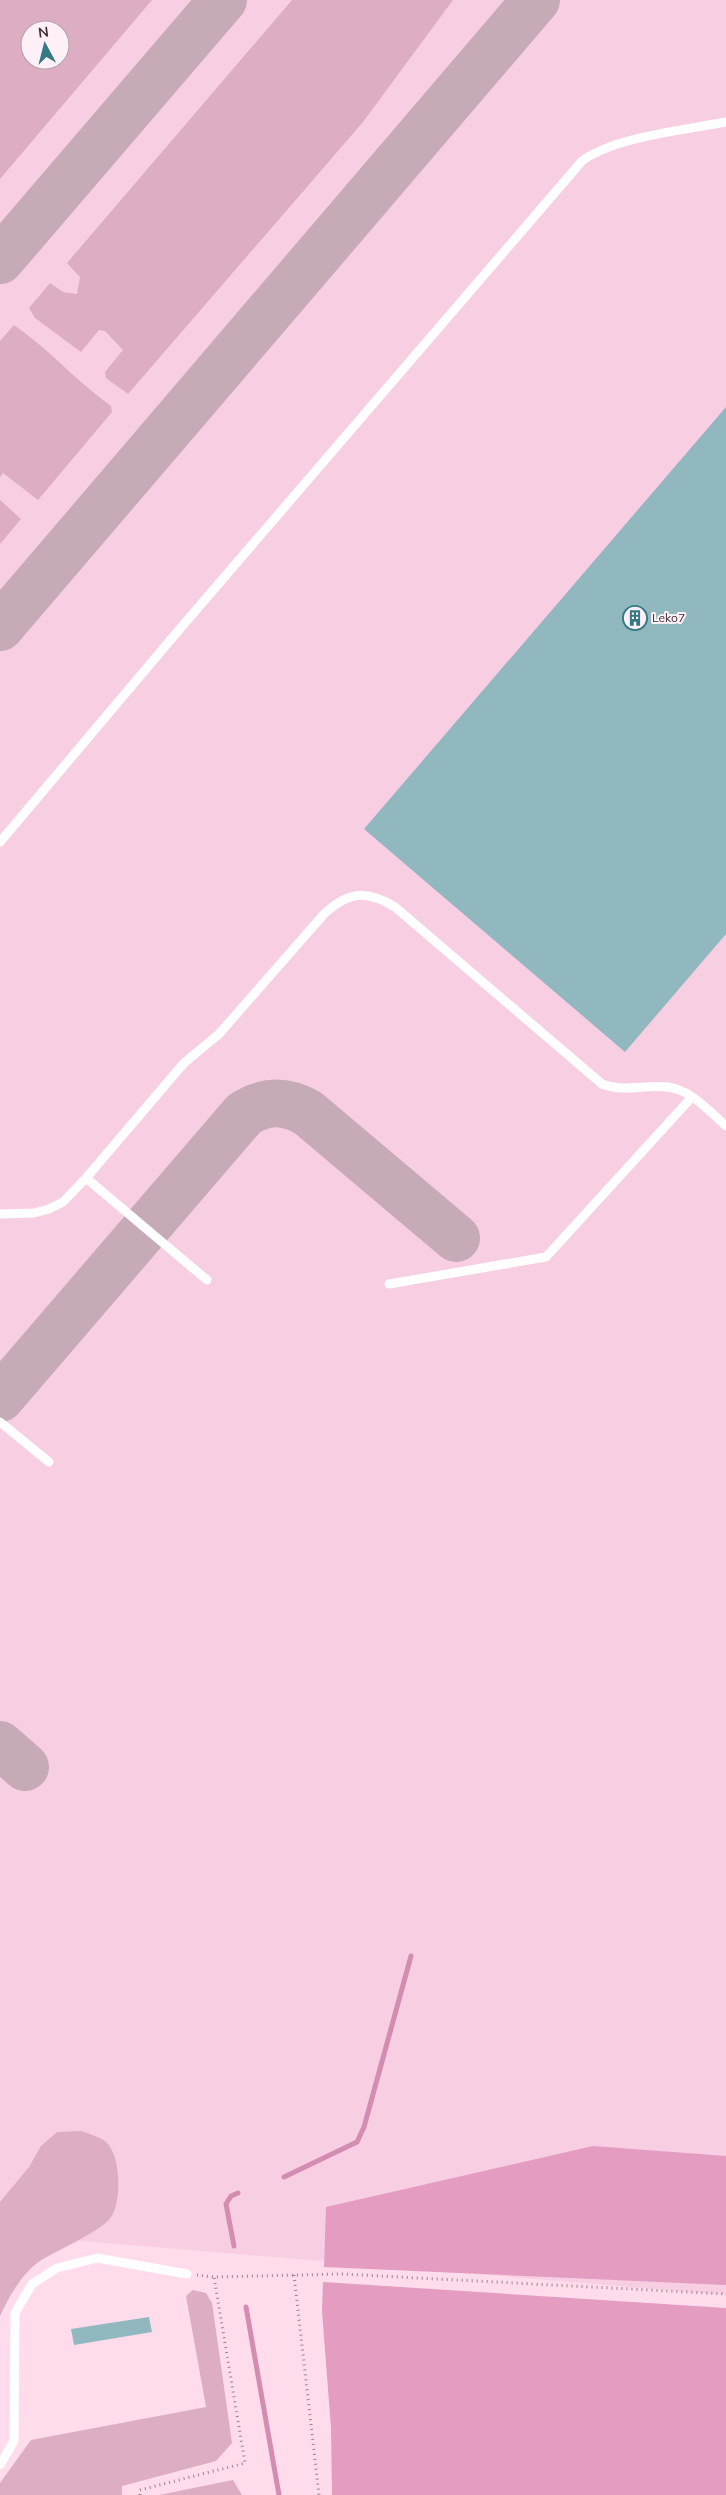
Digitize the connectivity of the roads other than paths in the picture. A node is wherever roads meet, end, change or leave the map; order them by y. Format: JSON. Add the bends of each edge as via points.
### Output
{"nodes":[{"id":1,"x":726,"y":122,"type":"edge"},
{"id":2,"x":0,"y":842,"type":"edge"},
{"id":3,"x":692,"y":1097,"type":"junction"},
{"id":4,"x":726,"y":1126,"type":"edge"},
{"id":5,"x":86,"y":1178,"type":"junction"},
{"id":6,"x":0,"y":1214,"type":"edge"},
{"id":7,"x":207,"y":1280,"type":"dead end"},
{"id":8,"x":389,"y":1284,"type":"dead end"},
{"id":9,"x":0,"y":1422,"type":"edge"},
{"id":10,"x":49,"y":1462,"type":"dead end"},
{"id":11,"x":187,"y":2274,"type":"road end"},
{"id":12,"x":0,"y":2465,"type":"edge"}],
"edges":[{"from":1,"to":2,"type":"lane","via":[[624,143],[592,153],[582,161]]},
{"from":3,"to":4,"type":"lane"},
{"from":3,"to":5,"type":"lane","via":[[668,1087],[626,1090],[602,1084],[395,907],[378,897],[350,896],[338,901],[324,914],[219,1034],[184,1063]]},
{"from":3,"to":8,"type":"lane","via":[[546,1257]]},
{"from":5,"to":6,"type":"lane","via":[[63,1202],[49,1210],[34,1214]]},
{"from":5,"to":7,"type":"lane"},
{"from":9,"to":10,"type":"lane"},
{"from":11,"to":12,"type":"lane","via":[[97,2258],[57,2268],[32,2284],[15,2312],[14,2441]]}]}
